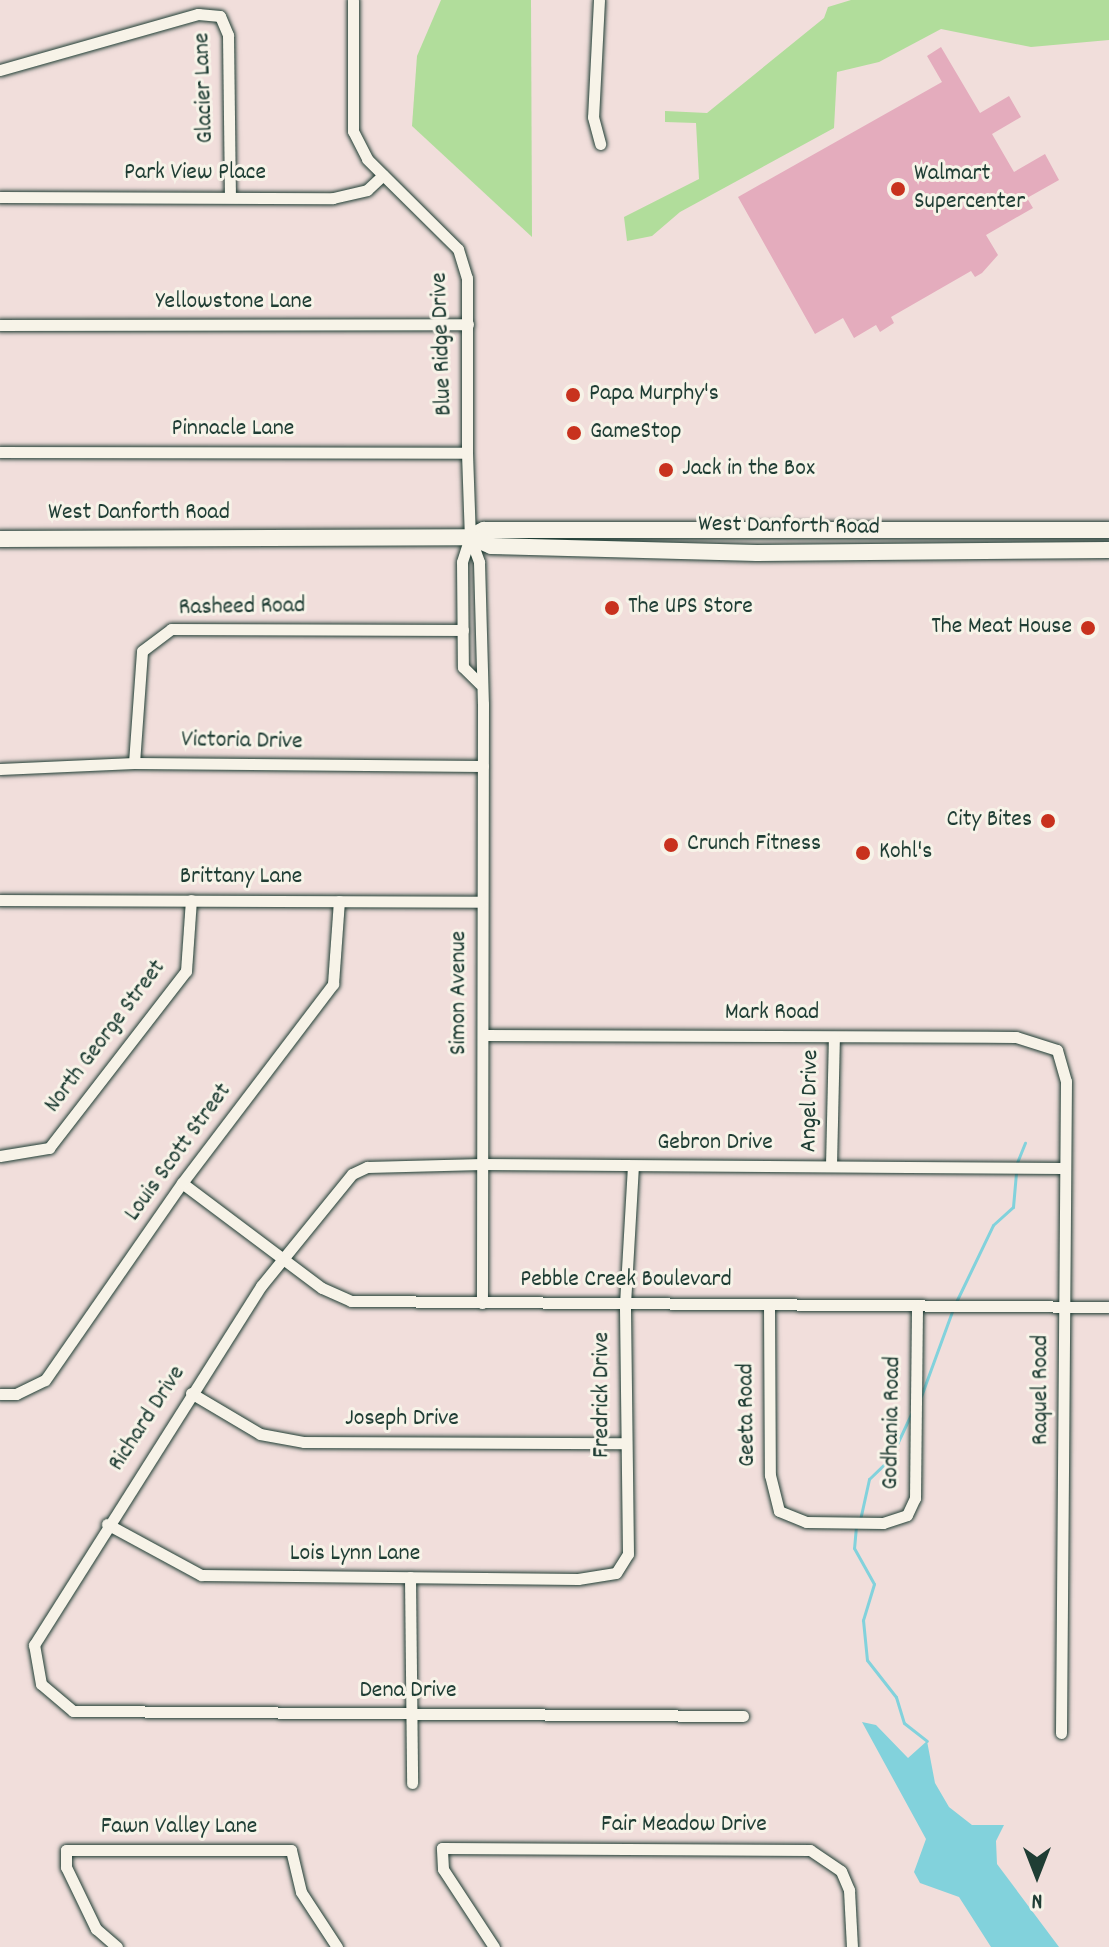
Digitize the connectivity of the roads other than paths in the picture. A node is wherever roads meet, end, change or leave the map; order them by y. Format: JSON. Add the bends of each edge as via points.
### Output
{"nodes":[{"id":1,"x":353,"y":0,"type":"edge"},
{"id":2,"x":599,"y":0,"type":"edge"},
{"id":3,"x":0,"y":70,"type":"edge"},
{"id":4,"x":600,"y":144,"type":"dead end"},
{"id":5,"x":383,"y":175,"type":"junction"},
{"id":6,"x":230,"y":196,"type":"junction"},
{"id":7,"x":0,"y":197,"type":"edge"},
{"id":8,"x":468,"y":324,"type":"junction"},
{"id":9,"x":0,"y":325,"type":"edge"},
{"id":10,"x":0,"y":452,"type":"edge"},
{"id":11,"x":467,"y":453,"type":"junction"},
{"id":12,"x":1109,"y":530,"type":"edge"},
{"id":13,"x":955,"y":531,"type":"junction"},
{"id":14,"x":470,"y":537,"type":"junction"},
{"id":15,"x":0,"y":539,"type":"edge"},
{"id":16,"x":1109,"y":550,"type":"edge"},
{"id":17,"x":886,"y":552,"type":"junction"},
{"id":18,"x":463,"y":630,"type":"junction"},
{"id":19,"x":480,"y":684,"type":"junction"},
{"id":20,"x":134,"y":763,"type":"junction"},
{"id":21,"x":483,"y":766,"type":"junction"},
{"id":22,"x":0,"y":769,"type":"edge"},
{"id":23,"x":0,"y":900,"type":"edge"},
{"id":24,"x":191,"y":900,"type":"junction"},
{"id":25,"x":339,"y":901,"type":"junction"},
{"id":26,"x":482,"y":902,"type":"junction"},
{"id":27,"x":483,"y":1035,"type":"junction"},
{"id":28,"x":834,"y":1037,"type":"junction"},
{"id":29,"x":1057,"y":1050,"type":"joint"},
{"id":30,"x":0,"y":1156,"type":"edge"},
{"id":31,"x":482,"y":1164,"type":"junction"},
{"id":32,"x":633,"y":1166,"type":"junction"},
{"id":33,"x":831,"y":1166,"type":"junction"},
{"id":34,"x":367,"y":1167,"type":"joint"},
{"id":35,"x":1063,"y":1168,"type":"junction"},
{"id":36,"x":182,"y":1183,"type":"junction"},
{"id":37,"x":286,"y":1260,"type":"junction"},
{"id":38,"x":482,"y":1303,"type":"junction"},
{"id":39,"x":625,"y":1304,"type":"junction"},
{"id":40,"x":769,"y":1304,"type":"junction"},
{"id":41,"x":917,"y":1305,"type":"junction"},
{"id":42,"x":1065,"y":1306,"type":"junction"},
{"id":43,"x":1109,"y":1307,"type":"edge"},
{"id":44,"x":191,"y":1393,"type":"junction"},
{"id":45,"x":0,"y":1394,"type":"edge"},
{"id":46,"x":624,"y":1443,"type":"junction"},
{"id":47,"x":788,"y":1519,"type":"joint"},
{"id":48,"x":107,"y":1524,"type":"junction"},
{"id":49,"x":616,"y":1573,"type":"joint"},
{"id":50,"x":410,"y":1577,"type":"junction"},
{"id":51,"x":73,"y":1711,"type":"joint"},
{"id":52,"x":412,"y":1714,"type":"junction"},
{"id":53,"x":743,"y":1716,"type":"dead end"},
{"id":54,"x":1061,"y":1733,"type":"dead end"},
{"id":55,"x":412,"y":1783,"type":"dead end"},
{"id":56,"x":117,"y":1947,"type":"edge"},
{"id":57,"x":337,"y":1947,"type":"edge"},
{"id":58,"x":494,"y":1947,"type":"edge"},
{"id":59,"x":852,"y":1947,"type":"edge"}],
"edges":[{"from":1,"to":5,"type":"street","name":"Blue Ridge Drive","via":[[353,131]]},
{"from":2,"to":4,"type":"street","via":[[593,117]]},
{"from":3,"to":6,"type":"street","name":"Glacier Lane","via":[[198,14],[220,16],[228,35]]},
{"from":5,"to":6,"type":"street","name":"Park View Place","via":[[367,190],[333,198]]},
{"from":5,"to":8,"type":"street","name":"Blue Ridge Drive","via":[[458,249]]},
{"from":6,"to":7,"type":"street","name":"Park View Place"},
{"from":8,"to":9,"type":"street","name":"Yellowstone Lane"},
{"from":8,"to":11,"type":"street","name":"Blue Ridge Drive"},
{"from":10,"to":11,"type":"street","name":"Pinnacle Lane"},
{"from":11,"to":14,"type":"street","name":"Blue Ridge Drive"},
{"from":12,"to":13,"type":"main road","name":"West Danforth Road"},
{"from":13,"to":14,"type":"main road","name":"West Danforth Road","via":[[484,530]]},
{"from":13,"to":17,"type":"main road","via":[[952,541]]},
{"from":14,"to":15,"type":"main road","name":"West Danforth Road"},
{"from":14,"to":17,"type":"main road","name":"West Danforth Road","via":[[491,546]]},
{"from":14,"to":18,"type":"street","name":"Simon Avenue","via":[[462,562]]},
{"from":14,"to":19,"type":"street","name":"Simon Avenue","via":[[479,562]]},
{"from":16,"to":17,"type":"main road","name":"West Danforth Road"},
{"from":18,"to":19,"type":"street","name":"Simon Avenue","via":[[463,667]]},
{"from":18,"to":20,"type":"street","name":"Rasheed Road","via":[[171,629],[142,651]]},
{"from":19,"to":21,"type":"street","name":"Simon Avenue"},
{"from":20,"to":21,"type":"street","name":"Victoria Drive"},
{"from":20,"to":22,"type":"street","name":"Victoria Drive"},
{"from":21,"to":26,"type":"street","name":"Simon Avenue"},
{"from":23,"to":24,"type":"street","name":"Brittany Lane"},
{"from":24,"to":25,"type":"street","name":"Brittany Lane"},
{"from":24,"to":30,"type":"street","name":"North George Street","via":[[186,971],[49,1148]]},
{"from":25,"to":26,"type":"street","name":"Brittany Lane"},
{"from":25,"to":36,"type":"street","name":"Louis Scott Street","via":[[333,984]]},
{"from":26,"to":27,"type":"street","name":"Simon Avenue"},
{"from":27,"to":28,"type":"street","name":"Mark Road"},
{"from":27,"to":31,"type":"street","name":"Simon Avenue"},
{"from":28,"to":29,"type":"street","name":"Mark Road","via":[[1016,1037]]},
{"from":28,"to":33,"type":"street","name":"Angel Drive"},
{"from":29,"to":35,"type":"street","name":"Raquel Road","via":[[1066,1081]]},
{"from":31,"to":32,"type":"street","name":"Gebron Drive"},
{"from":31,"to":34,"type":"street","name":"Gebron Drive"},
{"from":31,"to":38,"type":"street","name":"Simon Avenue"},
{"from":32,"to":33,"type":"street","name":"Gebron Drive"},
{"from":32,"to":39,"type":"street","name":"Fredrick Drive"},
{"from":33,"to":35,"type":"street","name":"Gebron Drive"},
{"from":34,"to":37,"type":"street","name":"Richard Drive","via":[[341,1185]]},
{"from":35,"to":42,"type":"street","name":"Raquel Road"},
{"from":36,"to":37,"type":"street","name":"Pebble Creek Boulevard"},
{"from":36,"to":45,"type":"street","name":"Louis Scott Street","via":[[45,1380],[16,1394]]},
{"from":37,"to":38,"type":"street","name":"Pebble Creek Boulevard","via":[[322,1288],[351,1301]]},
{"from":37,"to":44,"type":"street","name":"Richard Drive","via":[[261,1286]]},
{"from":38,"to":39,"type":"street","name":"Pebble Creek Boulevard"},
{"from":39,"to":40,"type":"street","name":"Pebble Creek Boulevard"},
{"from":39,"to":46,"type":"street","name":"Fredrick Drive"},
{"from":40,"to":41,"type":"street","name":"Pebble Creek Boulevard"},
{"from":40,"to":47,"type":"street","name":"Geeta Road","via":[[770,1475],[779,1511]]},
{"from":41,"to":42,"type":"street","name":"Pebble Creek Boulevard"},
{"from":41,"to":47,"type":"street","name":"Godhania Road","via":[[917,1478],[907,1515],[883,1523]]},
{"from":42,"to":43,"type":"street","name":"Pebble Creek Boulevard"},
{"from":42,"to":54,"type":"street","name":"Raquel Road"},
{"from":44,"to":46,"type":"street","name":"Joseph Drive","via":[[260,1434],[304,1442]]},
{"from":44,"to":48,"type":"street","name":"Richard Drive"},
{"from":46,"to":49,"type":"street","name":"Fredrick Drive","via":[[628,1554]]},
{"from":48,"to":50,"type":"street","name":"Lois Lynn Lane","via":[[201,1575]]},
{"from":48,"to":51,"type":"street","name":"Richard Drive","via":[[34,1645],[41,1684]]},
{"from":49,"to":50,"type":"street","name":"Lois Lynn Lane","via":[[578,1579]]},
{"from":50,"to":52,"type":"street"},
{"from":51,"to":52,"type":"street","name":"Dena Drive"},
{"from":52,"to":53,"type":"street","name":"Dena Drive"},
{"from":52,"to":55,"type":"street"},
{"from":56,"to":57,"type":"street","name":"Fawn Valley Lane","via":[[96,1929],[72,1882],[66,1850],[291,1850],[301,1892]]},
{"from":58,"to":59,"type":"street","name":"Fair Meadow Drive","via":[[443,1869],[442,1848],[810,1850],[826,1857],[845,1880]]}]}
